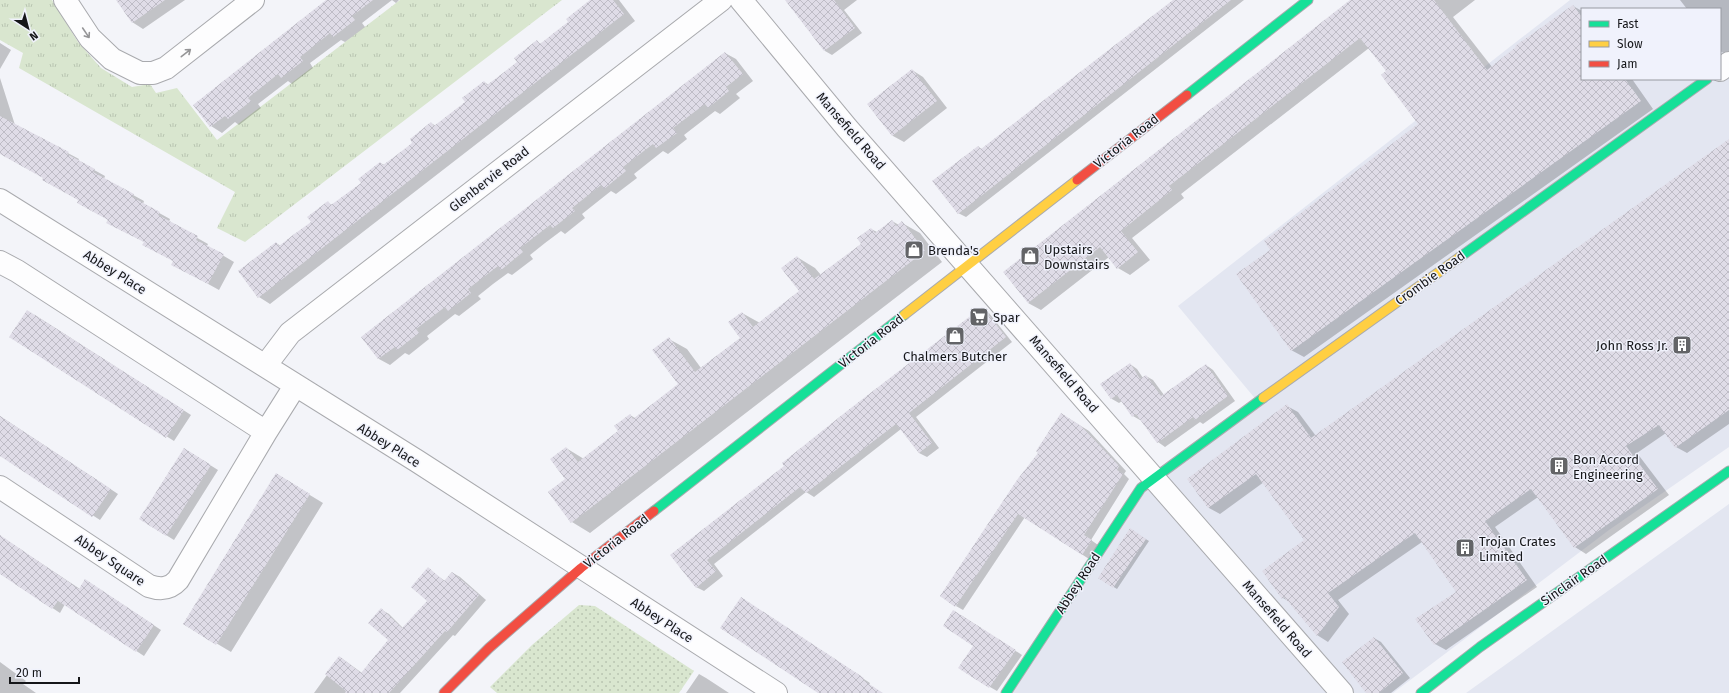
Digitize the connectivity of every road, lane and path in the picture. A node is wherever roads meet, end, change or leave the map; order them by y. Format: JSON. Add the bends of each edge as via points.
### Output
{"nodes":[{"id":1,"x":65,"y":0,"type":"edge"},
{"id":2,"x":253,"y":0,"type":"edge"},
{"id":3,"x":721,"y":0,"type":"edge"},
{"id":4,"x":741,"y":0,"type":"edge"},
{"id":5,"x":1308,"y":0,"type":"edge"},
{"id":6,"x":1729,"y":63,"type":"edge"},
{"id":7,"x":1721,"y":69,"type":"edge"},
{"id":8,"x":1706,"y":80,"type":"edge"},
{"id":9,"x":0,"y":200,"type":"edge"},
{"id":10,"x":0,"y":262,"type":"edge"},
{"id":11,"x":969,"y":265,"type":"junction"},
{"id":12,"x":266,"y":366,"type":"junction"},
{"id":13,"x":295,"y":386,"type":"junction"},
{"id":14,"x":266,"y":432,"type":"junction"},
{"id":15,"x":1729,"y":471,"type":"edge"},
{"id":16,"x":1154,"y":477,"type":"junction"},
{"id":17,"x":0,"y":487,"type":"edge"},
{"id":18,"x":581,"y":568,"type":"junction"},
{"id":19,"x":444,"y":693,"type":"edge"},
{"id":20,"x":776,"y":693,"type":"edge"},
{"id":21,"x":1006,"y":693,"type":"edge"},
{"id":22,"x":1342,"y":693,"type":"edge"},
{"id":23,"x":1421,"y":693,"type":"edge"}],
"edges":[{"from":1,"to":2,"type":"street","one_way":true,"via":[[90,38],[112,59],[140,73],[153,73],[166,68]]},
{"from":3,"to":12,"type":"street","name":"Glenbervie Road","via":[[290,333]]},
{"from":4,"to":11,"type":"street","name":"Mansefield Road","via":[[847,128]]},
{"from":5,"to":11,"type":"street","name":"Victoria Road"},
{"from":6,"to":7,"type":"street"},
{"from":8,"to":16,"type":"street","name":"Crombie Road"},
{"from":9,"to":12,"type":"street","name":"Abbey Place"},
{"from":10,"to":14,"type":"street"},
{"from":11,"to":16,"type":"street","name":"Mansefield Road"},
{"from":11,"to":18,"type":"street","name":"Victoria Road"},
{"from":12,"to":13,"type":"street","name":"Abbey Place"},
{"from":13,"to":14,"type":"street","name":"Abbey Square"},
{"from":13,"to":18,"type":"street","name":"Abbey Place"},
{"from":14,"to":17,"type":"street","name":"Abbey Square","via":[[178,580],[169,588],[150,586]]},
{"from":15,"to":23,"type":"street","name":"Sinclair Road","via":[[1480,646]]},
{"from":16,"to":21,"type":"street","name":"Abbey Road","via":[[1140,488]]},
{"from":16,"to":22,"type":"street","name":"Mansefield Road"},
{"from":18,"to":19,"type":"street","name":"Victoria Road","via":[[489,648]]},
{"from":18,"to":20,"type":"street","name":"Abbey Place"}]}
